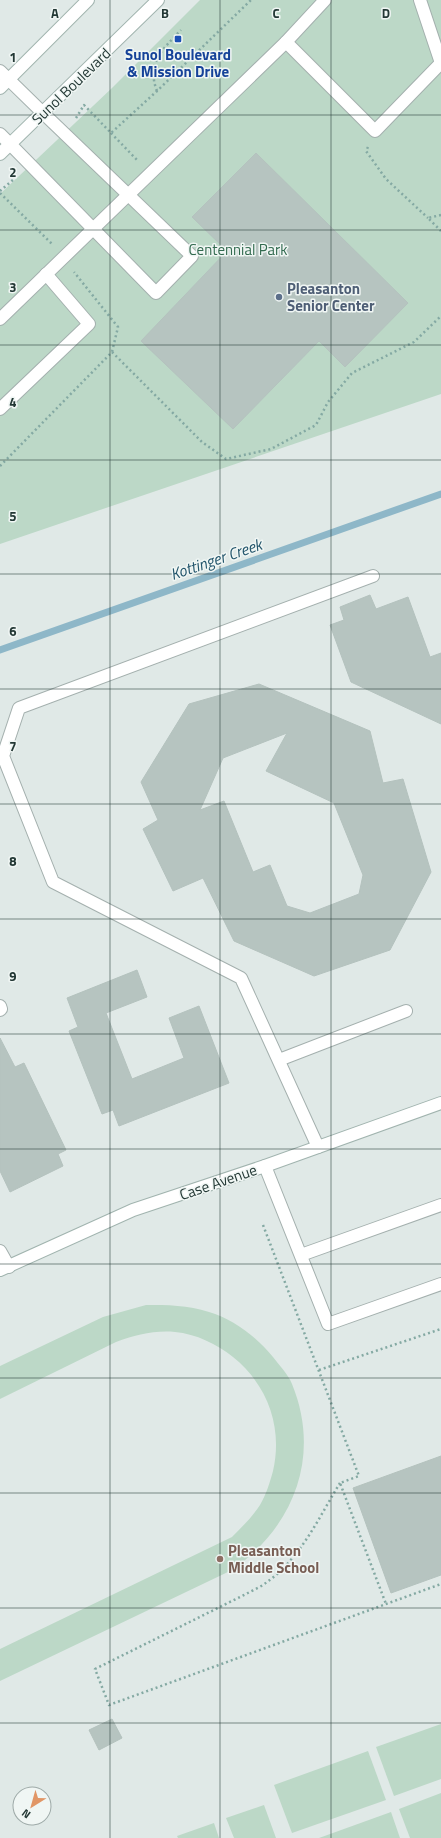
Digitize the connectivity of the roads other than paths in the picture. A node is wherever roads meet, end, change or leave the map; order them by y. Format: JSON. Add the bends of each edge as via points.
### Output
{"nodes":[{"id":1,"x":88,"y":0,"type":"edge"},
{"id":2,"x":158,"y":0,"type":"edge"},
{"id":3,"x":325,"y":0,"type":"edge"},
{"id":4,"x":420,"y":0,"type":"edge"},
{"id":5,"x":286,"y":42,"type":"junction"},
{"id":6,"x":4,"y":75,"type":"edge"},
{"id":7,"x":0,"y":88,"type":"edge"},
{"id":8,"x":43,"y":112,"type":"junction"},
{"id":9,"x":0,"y":134,"type":"edge"},
{"id":10,"x":10,"y":144,"type":"junction"},
{"id":11,"x":0,"y":154,"type":"edge"},
{"id":12,"x":128,"y":194,"type":"junction"},
{"id":13,"x":93,"y":228,"type":"junction"},
{"id":14,"x":46,"y":274,"type":"junction"},
{"id":15,"x":0,"y":319,"type":"edge"},
{"id":16,"x":0,"y":409,"type":"edge"},
{"id":17,"x":373,"y":576,"type":"dead end"},
{"id":18,"x":0,"y":1006,"type":"edge"},
{"id":19,"x":0,"y":1010,"type":"edge"},
{"id":20,"x":406,"y":1011,"type":"dead end"},
{"id":21,"x":279,"y":1060,"type":"junction"},
{"id":22,"x":441,"y":1103,"type":"edge"},
{"id":23,"x":318,"y":1147,"type":"junction"},
{"id":24,"x":265,"y":1166,"type":"junction"},
{"id":25,"x":441,"y":1205,"type":"edge"},
{"id":26,"x":0,"y":1251,"type":"edge"},
{"id":27,"x":301,"y":1255,"type":"junction"},
{"id":28,"x":4,"y":1268,"type":"edge"},
{"id":29,"x":441,"y":1284,"type":"edge"}],
"edges":[{"from":1,"to":6,"type":"street"},
{"from":2,"to":8,"type":"street","name":"Sunol Boulevard"},
{"from":3,"to":5,"type":"street"},
{"from":4,"to":5,"type":"street","via":[[441,63],[375,131]]},
{"from":5,"to":12,"type":"street"},
{"from":6,"to":7,"type":"street"},
{"from":6,"to":8,"type":"street"},
{"from":8,"to":10,"type":"street","name":"Sunol Boulevard"},
{"from":8,"to":12,"type":"street"},
{"from":9,"to":10,"type":"street"},
{"from":10,"to":11,"type":"street","name":"Sunol Boulevard"},
{"from":10,"to":13,"type":"street"},
{"from":12,"to":13,"type":"street"},
{"from":12,"to":13,"type":"street","via":[[192,256],[156,293]]},
{"from":13,"to":14,"type":"street"},
{"from":14,"to":15,"type":"street"},
{"from":14,"to":16,"type":"street","via":[[88,324]]},
{"from":17,"to":21,"type":"street","via":[[19,708],[3,756],[54,882],[242,978]]},
{"from":18,"to":19,"type":"street"},
{"from":20,"to":21,"type":"street"},
{"from":21,"to":23,"type":"street"},
{"from":22,"to":23,"type":"street","name":"Case Avenue"},
{"from":23,"to":24,"type":"street","name":"Case Avenue"},
{"from":24,"to":27,"type":"street"},
{"from":24,"to":28,"type":"street","name":"Case Avenue","via":[[133,1210]]},
{"from":25,"to":27,"type":"street"},
{"from":26,"to":28,"type":"street"},
{"from":27,"to":29,"type":"street","via":[[328,1324]]}]}
